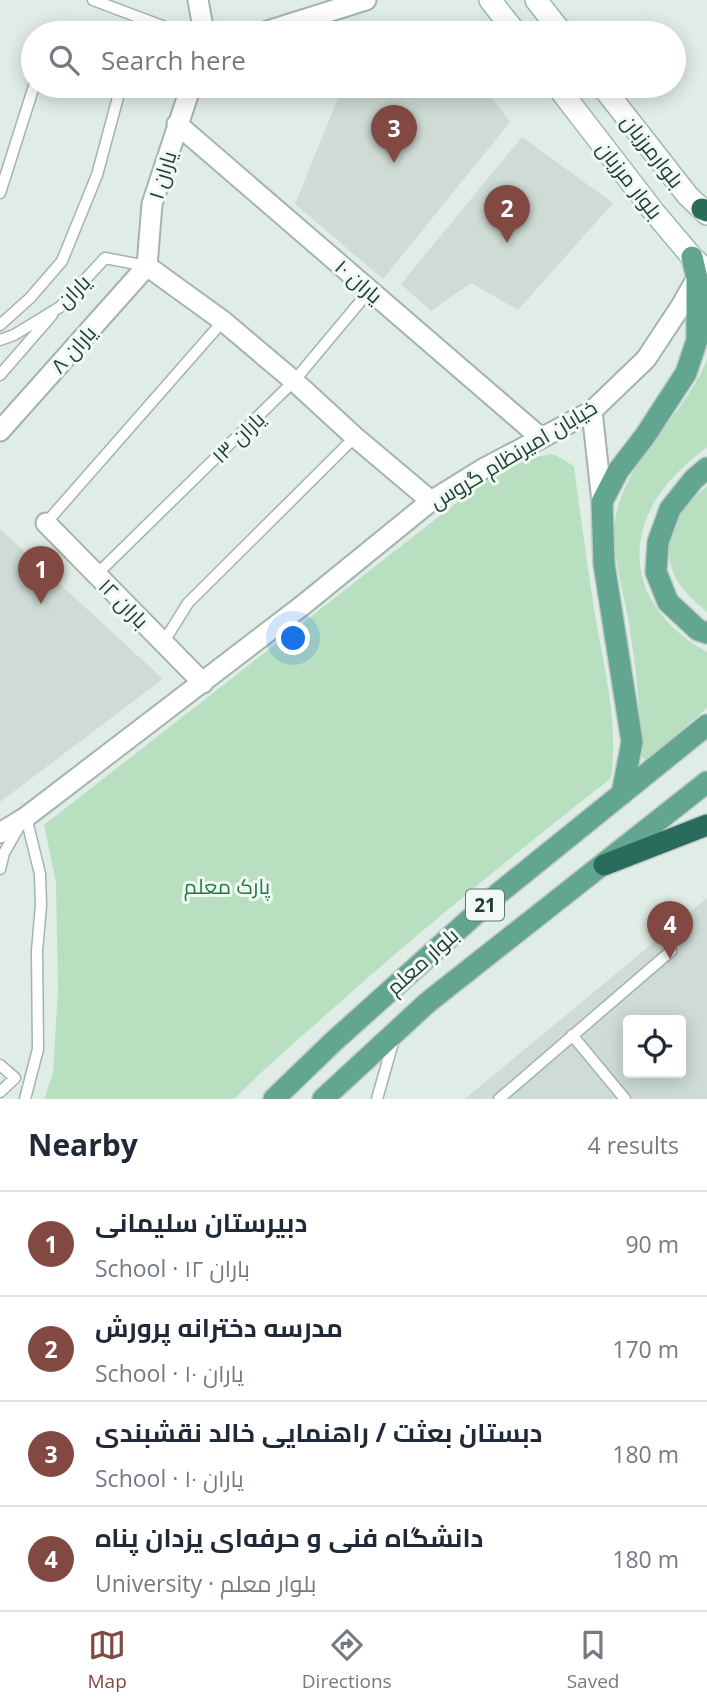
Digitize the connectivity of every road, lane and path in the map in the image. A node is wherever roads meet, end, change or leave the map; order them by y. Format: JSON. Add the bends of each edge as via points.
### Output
{"nodes":[{"id":1,"x":93,"y":0,"type":"edge"},
{"id":2,"x":198,"y":0,"type":"edge"},
{"id":3,"x":366,"y":0,"type":"edge"},
{"id":4,"x":490,"y":0,"type":"edge"},
{"id":5,"x":536,"y":0,"type":"edge"},
{"id":6,"x":139,"y":17,"type":"junction"},
{"id":7,"x":138,"y":21,"type":"edge"},
{"id":8,"x":150,"y":21,"type":"edge"},
{"id":9,"x":202,"y":21,"type":"edge"},
{"id":10,"x":299,"y":21,"type":"edge"},
{"id":11,"x":507,"y":21,"type":"edge"},
{"id":12,"x":553,"y":21,"type":"edge"},
{"id":13,"x":30,"y":98,"type":"edge"},
{"id":14,"x":118,"y":98,"type":"edge"},
{"id":15,"x":187,"y":98,"type":"edge"},
{"id":16,"x":566,"y":98,"type":"edge"},
{"id":17,"x":611,"y":98,"type":"edge"},
{"id":18,"x":177,"y":124,"type":"junction"},
{"id":19,"x":0,"y":193,"type":"edge"},
{"id":20,"x":705,"y":211,"type":"edge"},
{"id":21,"x":146,"y":266,"type":"junction"},
{"id":22,"x":698,"y":269,"type":"edge"},
{"id":23,"x":370,"y":290,"type":"junction"},
{"id":24,"x":60,"y":307,"type":"junction"},
{"id":25,"x":223,"y":321,"type":"junction"},
{"id":26,"x":0,"y":325,"type":"edge"},
{"id":27,"x":0,"y":340,"type":"edge"},
{"id":28,"x":0,"y":375,"type":"edge"},
{"id":29,"x":294,"y":381,"type":"junction"},
{"id":30,"x":592,"y":411,"type":"junction"},
{"id":31,"x":0,"y":431,"type":"edge"},
{"id":32,"x":355,"y":437,"type":"junction"},
{"id":33,"x":541,"y":438,"type":"junction"},
{"id":34,"x":707,"y":468,"type":"edge"},
{"id":35,"x":431,"y":501,"type":"junction"},
{"id":36,"x":601,"y":502,"type":"junction"},
{"id":37,"x":46,"y":523,"type":"joint"},
{"id":38,"x":96,"y":575,"type":"junction"},
{"id":39,"x":707,"y":633,"type":"edge"},
{"id":40,"x":163,"y":643,"type":"junction"},
{"id":41,"x":203,"y":683,"type":"junction"},
{"id":42,"x":707,"y":724,"type":"edge"},
{"id":43,"x":707,"y":782,"type":"edge"},
{"id":44,"x":622,"y":794,"type":"junction"},
{"id":45,"x":26,"y":817,"type":"junction"},
{"id":46,"x":707,"y":825,"type":"edge"},
{"id":47,"x":0,"y":833,"type":"edge"},
{"id":48,"x":604,"y":865,"type":"junction"},
{"id":49,"x":0,"y":869,"type":"edge"},
{"id":50,"x":671,"y":951,"type":"dead end"},
{"id":51,"x":396,"y":1031,"type":"junction"},
{"id":52,"x":572,"y":1035,"type":"junction"},
{"id":53,"x":0,"y":1065,"type":"edge"},
{"id":54,"x":0,"y":1092,"type":"edge"},
{"id":55,"x":25,"y":1099,"type":"edge"},
{"id":56,"x":274,"y":1099,"type":"edge"},
{"id":57,"x":323,"y":1099,"type":"edge"},
{"id":58,"x":377,"y":1099,"type":"edge"},
{"id":59,"x":499,"y":1099,"type":"edge"},
{"id":60,"x":625,"y":1099,"type":"edge"}],
"edges":[{"from":1,"to":6,"type":"lane"},
{"from":2,"to":9,"type":"street"},
{"from":3,"to":10,"type":"street"},
{"from":4,"to":11,"type":"main road"},
{"from":5,"to":12,"type":"main road"},
{"from":6,"to":7,"type":"lane"},
{"from":6,"to":8,"type":"lane"},
{"from":13,"to":19,"type":"lane"},
{"from":14,"to":26,"type":"lane","via":[[97,175],[62,261]]},
{"from":15,"to":18,"type":"street","name":"یاران ۱"},
{"from":16,"to":22,"type":"main road","name":"بلوار مرزبان"},
{"from":17,"to":20,"type":"main road","name":"بلوارمرزبان","via":[[688,196]]},
{"from":18,"to":21,"type":"street","name":"یاران ۱","via":[[152,204]]},
{"from":18,"to":23,"type":"street","name":"یاران ۱۰"},
{"from":21,"to":24,"type":"lane","name":"یاران","via":[[105,258]]},
{"from":21,"to":25,"type":"street"},
{"from":21,"to":31,"type":"street","name":"یاران ۸"},
{"from":22,"to":30,"type":"street","name":"خیابان امیرنظام گروس","via":[[681,306],[646,359]]},
{"from":22,"to":36,"type":"main road","via":[[697,340],[686,373]]},
{"from":23,"to":29,"type":"lane","name":"یاران ۱۳"},
{"from":23,"to":33,"type":"street","name":"یاران ۱۰"},
{"from":24,"to":27,"type":"lane","name":"یاران"},
{"from":24,"to":28,"type":"lane"},
{"from":25,"to":29,"type":"street"},
{"from":25,"to":37,"type":"lane"},
{"from":29,"to":32,"type":"street"},
{"from":29,"to":38,"type":"lane","name":"یاران ۱۳"},
{"from":30,"to":33,"type":"street","name":"خیابان امیرنظام گروس"},
{"from":30,"to":36,"type":"street"},
{"from":32,"to":35,"type":"street"},
{"from":32,"to":40,"type":"lane","via":[[188,603]]},
{"from":33,"to":35,"type":"street","name":"خیابان امیرنظام گروس"},
{"from":34,"to":39,"type":"main road","via":[[670,509],[658,541],[656,572],[668,602]]},
{"from":35,"to":41,"type":"street","name":"خیابان امیرنظام گروس"},
{"from":36,"to":44,"type":"main road","via":[[604,564],[632,742]]},
{"from":37,"to":38,"type":"street","name":"باران ۱۲"},
{"from":38,"to":40,"type":"street","name":"باران ۱۲"},
{"from":40,"to":41,"type":"street","name":"باران ۱۲"},
{"from":41,"to":45,"type":"street","name":"خیابان امیرنظام گروس"},
{"from":42,"to":44,"type":"main road","name":"بلوار معلم","number":"21"},
{"from":43,"to":48,"type":"main road","name":"بلوار معلم","number":"21"},
{"from":44,"to":56,"type":"main road","name":"بلوار معلم","number":"21","via":[[489,901]]},
{"from":45,"to":47,"type":"street","name":"خیابان امیرنظام گروس"},
{"from":45,"to":49,"type":"lane","via":[[4,852]]},
{"from":45,"to":55,"type":"lane","via":[[40,874],[41,905],[38,1049]]},
{"from":46,"to":48,"type":"highway","number":"21"},
{"from":48,"to":51,"type":"main road","name":"بلوار معلم","number":"21"},
{"from":50,"to":52,"type":"lane"},
{"from":51,"to":57,"type":"main road","name":"بلوار معلم","number":"21"},
{"from":51,"to":58,"type":"lane"},
{"from":52,"to":59,"type":"lane"},
{"from":52,"to":60,"type":"lane"},
{"from":53,"to":54,"type":"lane","via":[[15,1078]]}]}
